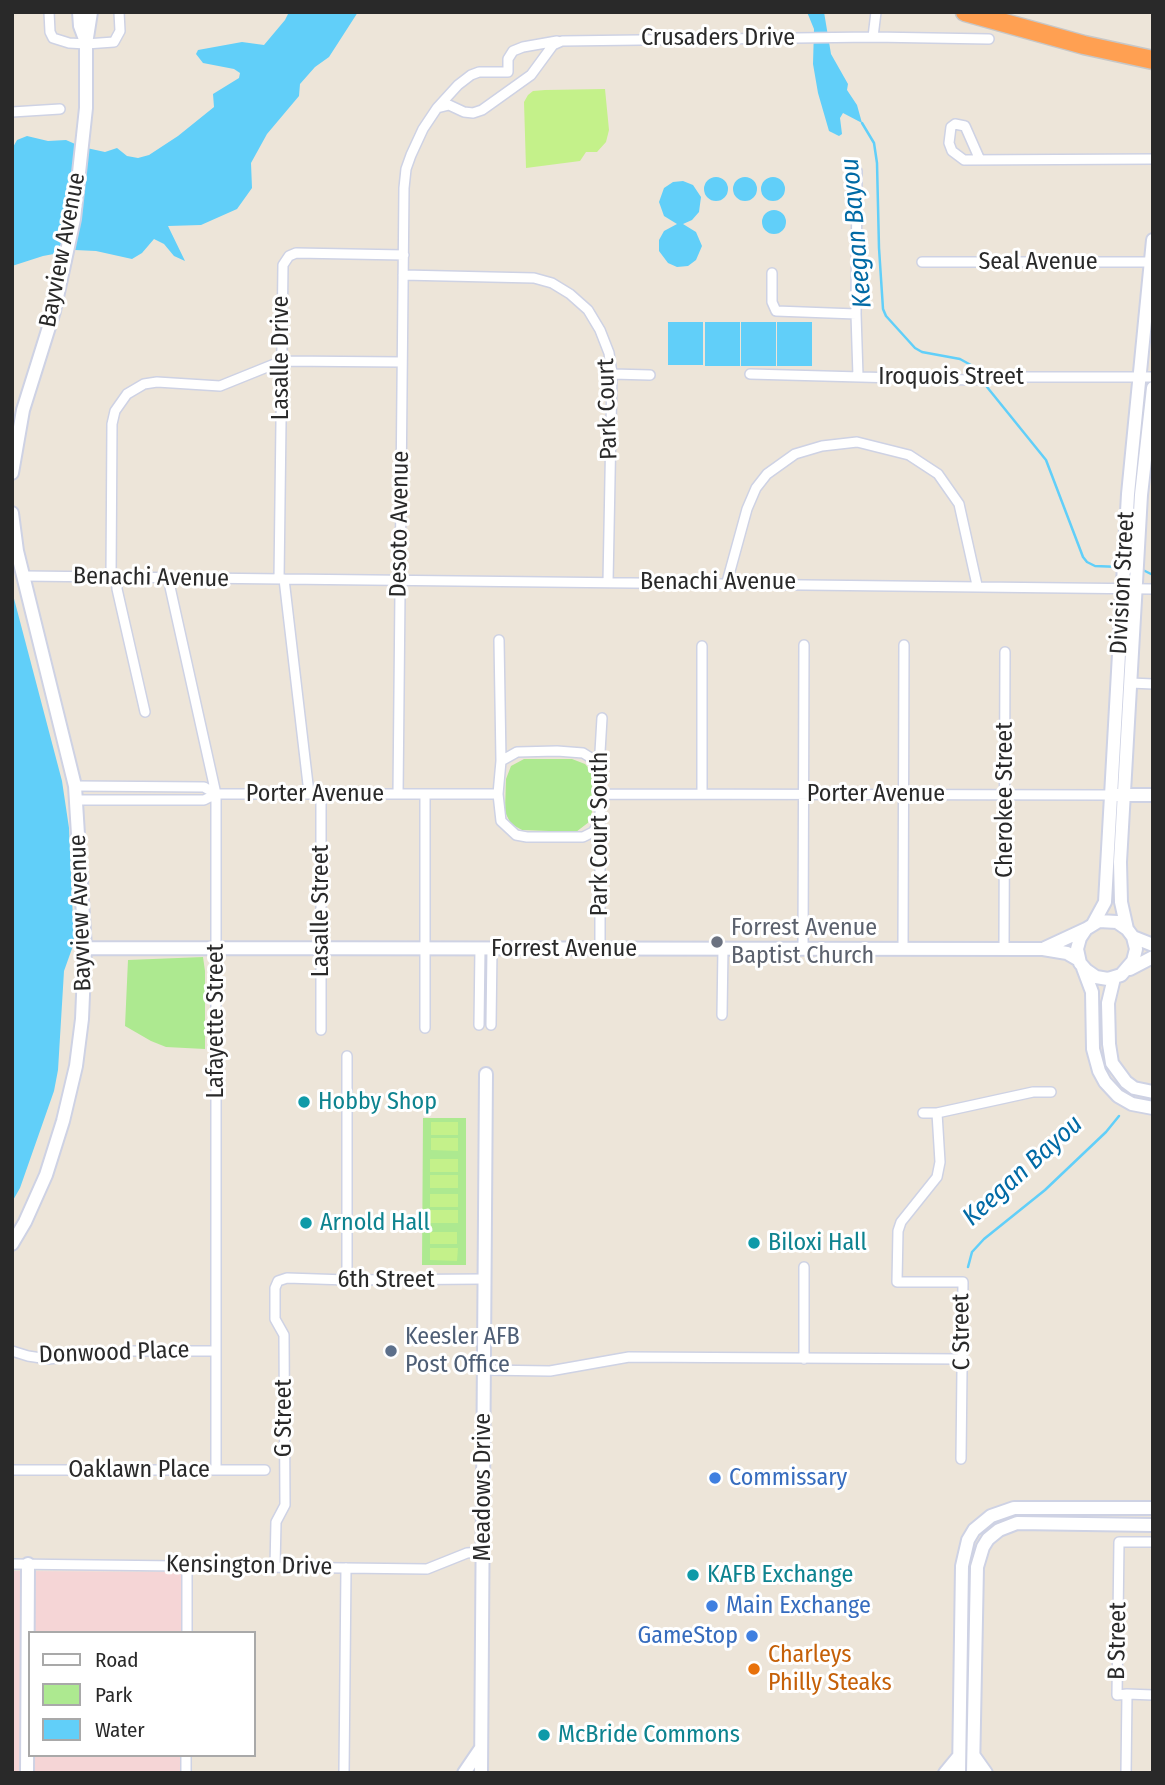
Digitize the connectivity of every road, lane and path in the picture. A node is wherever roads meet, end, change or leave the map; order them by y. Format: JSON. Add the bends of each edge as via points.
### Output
{"nodes":[{"id":1,"x":49,"y":12,"type":"edge"},
{"id":2,"x":79,"y":12,"type":"edge"},
{"id":3,"x":91,"y":12,"type":"edge"},
{"id":4,"x":119,"y":12,"type":"edge"},
{"id":5,"x":876,"y":12,"type":"edge"},
{"id":6,"x":972,"y":14,"type":"edge"},
{"id":7,"x":873,"y":37,"type":"junction"},
{"id":8,"x":989,"y":39,"type":"dead end"},
{"id":9,"x":562,"y":41,"type":"junction"},
{"id":10,"x":86,"y":44,"type":"junction"},
{"id":11,"x":1153,"y":60,"type":"edge"},
{"id":12,"x":508,"y":72,"type":"junction"},
{"id":13,"x":516,"y":85,"type":"junction"},
{"id":14,"x":437,"y":108,"type":"junction"},
{"id":15,"x":60,"y":109,"type":"dead end"},
{"id":16,"x":12,"y":112,"type":"edge"},
{"id":17,"x":1153,"y":159,"type":"edge"},
{"id":18,"x":980,"y":160,"type":"dead end"},
{"id":19,"x":857,"y":171,"type":"dead end"},
{"id":20,"x":1153,"y":240,"type":"edge"},
{"id":21,"x":404,"y":255,"type":"junction"},
{"id":22,"x":922,"y":262,"type":"dead end"},
{"id":23,"x":1152,"y":262,"type":"edge"},
{"id":24,"x":772,"y":273,"type":"dead end"},
{"id":25,"x":403,"y":275,"type":"junction"},
{"id":26,"x":856,"y":314,"type":"junction"},
{"id":27,"x":282,"y":361,"type":"junction"},
{"id":28,"x":402,"y":362,"type":"junction"},
{"id":29,"x":612,"y":374,"type":"junction"},
{"id":30,"x":650,"y":374,"type":"dead end"},
{"id":31,"x":750,"y":374,"type":"dead end"},
{"id":32,"x":858,"y":376,"type":"junction"},
{"id":33,"x":1138,"y":377,"type":"junction"},
{"id":34,"x":1153,"y":377,"type":"edge"},
{"id":35,"x":1153,"y":388,"type":"edge"},
{"id":36,"x":14,"y":453,"type":"edge"},
{"id":37,"x":12,"y":473,"type":"edge"},
{"id":38,"x":1147,"y":495,"type":"edge"},
{"id":39,"x":12,"y":513,"type":"edge"},
{"id":40,"x":23,"y":576,"type":"junction"},
{"id":41,"x":114,"y":577,"type":"junction"},
{"id":42,"x":168,"y":578,"type":"junction"},
{"id":43,"x":281,"y":579,"type":"junction"},
{"id":44,"x":399,"y":580,"type":"junction"},
{"id":45,"x":1142,"y":581,"type":"edge"},
{"id":46,"x":608,"y":582,"type":"junction"},
{"id":47,"x":727,"y":582,"type":"junction"},
{"id":48,"x":1123,"y":582,"type":"junction"},
{"id":49,"x":976,"y":585,"type":"junction"},
{"id":50,"x":499,"y":640,"type":"dead end"},
{"id":51,"x":804,"y":645,"type":"dead end"},
{"id":52,"x":904,"y":645,"type":"dead end"},
{"id":53,"x":702,"y":646,"type":"dead end"},
{"id":54,"x":1005,"y":652,"type":"dead end"},
{"id":55,"x":1131,"y":683,"type":"junction"},
{"id":56,"x":1153,"y":684,"type":"edge"},
{"id":57,"x":145,"y":712,"type":"dead end"},
{"id":58,"x":602,"y":719,"type":"dead end"},
{"id":59,"x":501,"y":761,"type":"junction"},
{"id":60,"x":596,"y":761,"type":"junction"},
{"id":61,"x":75,"y":786,"type":"junction"},
{"id":62,"x":309,"y":793,"type":"junction"},
{"id":63,"x":321,"y":793,"type":"junction"},
{"id":64,"x":702,"y":793,"type":"junction"},
{"id":65,"x":216,"y":794,"type":"junction"},
{"id":66,"x":398,"y":794,"type":"junction"},
{"id":67,"x":425,"y":794,"type":"junction"},
{"id":68,"x":498,"y":794,"type":"junction"},
{"id":69,"x":600,"y":794,"type":"junction"},
{"id":70,"x":804,"y":794,"type":"junction"},
{"id":71,"x":904,"y":794,"type":"junction"},
{"id":72,"x":1005,"y":795,"type":"junction"},
{"id":73,"x":1118,"y":795,"type":"junction"},
{"id":74,"x":1153,"y":795,"type":"edge"},
{"id":75,"x":77,"y":800,"type":"junction"},
{"id":76,"x":600,"y":822,"type":"junction"},
{"id":77,"x":1090,"y":926,"type":"junction"},
{"id":78,"x":1130,"y":933,"type":"junction"},
{"id":79,"x":1153,"y":945,"type":"edge"},
{"id":80,"x":215,"y":946,"type":"junction"},
{"id":81,"x":320,"y":947,"type":"junction"},
{"id":82,"x":85,"y":948,"type":"junction"},
{"id":83,"x":723,"y":948,"type":"junction"},
{"id":84,"x":425,"y":949,"type":"junction"},
{"id":85,"x":486,"y":949,"type":"junction"},
{"id":86,"x":600,"y":949,"type":"junction"},
{"id":87,"x":803,"y":949,"type":"junction"},
{"id":88,"x":903,"y":949,"type":"junction"},
{"id":89,"x":1004,"y":949,"type":"junction"},
{"id":90,"x":1043,"y":949,"type":"junction"},
{"id":91,"x":1153,"y":957,"type":"edge"},
{"id":92,"x":1080,"y":962,"type":"junction"},
{"id":93,"x":1127,"y":971,"type":"junction"},
{"id":94,"x":1114,"y":978,"type":"junction"},
{"id":95,"x":722,"y":1015,"type":"dead end"},
{"id":96,"x":479,"y":1025,"type":"dead end"},
{"id":97,"x":491,"y":1025,"type":"dead end"},
{"id":98,"x":425,"y":1028,"type":"dead end"},
{"id":99,"x":321,"y":1030,"type":"dead end"},
{"id":100,"x":347,"y":1056,"type":"dead end"},
{"id":101,"x":486,"y":1074,"type":"dead end"},
{"id":102,"x":1051,"y":1092,"type":"dead end"},
{"id":103,"x":1153,"y":1092,"type":"edge"},
{"id":104,"x":1153,"y":1108,"type":"edge"},
{"id":105,"x":923,"y":1113,"type":"dead end"},
{"id":106,"x":937,"y":1113,"type":"junction"},
{"id":107,"x":12,"y":1244,"type":"edge"},
{"id":108,"x":804,"y":1267,"type":"dead end"},
{"id":109,"x":288,"y":1278,"type":"joint"},
{"id":110,"x":484,"y":1279,"type":"junction"},
{"id":111,"x":348,"y":1280,"type":"junction"},
{"id":112,"x":12,"y":1351,"type":"edge"},
{"id":113,"x":216,"y":1351,"type":"junction"},
{"id":114,"x":804,"y":1359,"type":"junction"},
{"id":115,"x":962,"y":1359,"type":"junction"},
{"id":116,"x":484,"y":1370,"type":"junction"},
{"id":117,"x":961,"y":1459,"type":"dead end"},
{"id":118,"x":12,"y":1470,"type":"edge"},
{"id":119,"x":216,"y":1470,"type":"junction"},
{"id":120,"x":265,"y":1471,"type":"dead end"},
{"id":121,"x":1153,"y":1507,"type":"edge"},
{"id":122,"x":1153,"y":1525,"type":"edge"},
{"id":123,"x":1153,"y":1542,"type":"edge"},
{"id":124,"x":482,"y":1552,"type":"junction"},
{"id":125,"x":12,"y":1564,"type":"edge"},
{"id":126,"x":28,"y":1564,"type":"junction"},
{"id":127,"x":187,"y":1565,"type":"junction"},
{"id":128,"x":275,"y":1567,"type":"junction"},
{"id":129,"x":346,"y":1568,"type":"junction"},
{"id":130,"x":187,"y":1631,"type":"edge"},
{"id":131,"x":1127,"y":1695,"type":"junction"},
{"id":132,"x":1153,"y":1695,"type":"edge"},
{"id":133,"x":481,"y":1748,"type":"junction"},
{"id":134,"x":974,"y":1755,"type":"junction"},
{"id":135,"x":959,"y":1756,"type":"junction"},
{"id":136,"x":27,"y":1773,"type":"edge"},
{"id":137,"x":344,"y":1773,"type":"edge"},
{"id":138,"x":464,"y":1773,"type":"edge"},
{"id":139,"x":481,"y":1773,"type":"edge"},
{"id":140,"x":945,"y":1773,"type":"edge"},
{"id":141,"x":959,"y":1773,"type":"edge"},
{"id":142,"x":973,"y":1773,"type":"edge"},
{"id":143,"x":986,"y":1773,"type":"edge"},
{"id":144,"x":1126,"y":1773,"type":"edge"}],
"edges":[{"from":1,"to":10,"type":"street","via":[[53,38]]},
{"from":2,"to":10,"type":"street","name":"Bayview Avenue"},
{"from":3,"to":10,"type":"street","name":"Bayview Avenue"},
{"from":4,"to":10,"type":"street","via":[[120,31],[114,42]]},
{"from":5,"to":7,"type":"street"},
{"from":6,"to":11,"type":"highway"},
{"from":7,"to":8,"type":"street","name":"Crusaders Drive"},
{"from":7,"to":9,"type":"street","name":"Crusaders Drive"},
{"from":9,"to":12,"type":"street","name":"Crusaders Drive","via":[[513,51]]},
{"from":9,"to":13,"type":"street"},
{"from":10,"to":36,"type":"street","name":"Bayview Avenue","via":[[80,182],[65,269]]},
{"from":12,"to":13,"type":"street"},
{"from":12,"to":14,"type":"street","via":[[471,75]]},
{"from":13,"to":14,"type":"street","via":[[474,113],[449,105]]},
{"from":14,"to":21,"type":"street","via":[[406,169]]},
{"from":15,"to":16,"type":"street"},
{"from":17,"to":18,"type":"street"},
{"from":19,"to":26,"type":"street"},
{"from":20,"to":23,"type":"street","name":"Division Street"},
{"from":21,"to":25,"type":"street","name":"Desoto Avenue"},
{"from":21,"to":27,"type":"street","name":"Lasalle Drive","via":[[289,256],[282,272]]},
{"from":22,"to":23,"type":"street","name":"Seal Avenue"},
{"from":23,"to":33,"type":"street","name":"Division Street"},
{"from":24,"to":26,"type":"street","via":[[776,311]]},
{"from":25,"to":28,"type":"street","name":"Desoto Avenue"},
{"from":25,"to":29,"type":"street","name":"Park Court","via":[[511,276],[552,283],[588,310],[609,353]]},
{"from":26,"to":32,"type":"street"},
{"from":27,"to":28,"type":"street"},
{"from":27,"to":41,"type":"street","via":[[220,386],[144,384],[120,402],[112,424]]},
{"from":27,"to":43,"type":"street","name":"Lasalle Drive"},
{"from":28,"to":44,"type":"street","name":"Desoto Avenue"},
{"from":29,"to":30,"type":"street"},
{"from":29,"to":46,"type":"street","name":"Park Court"},
{"from":31,"to":32,"type":"street","name":"Iroquois Street"},
{"from":32,"to":33,"type":"street","name":"Iroquois Street","via":[[971,380]]},
{"from":33,"to":34,"type":"street","name":"Iroquois Street"},
{"from":33,"to":48,"type":"street","name":"Division Street"},
{"from":35,"to":38,"type":"street","name":"Division Street"},
{"from":36,"to":37,"type":"street","name":"Bayview Avenue"},
{"from":38,"to":45,"type":"street","name":"Division Street"},
{"from":39,"to":40,"type":"street","name":"Bayview Avenue"},
{"from":40,"to":41,"type":"street","name":"Benachi Avenue"},
{"from":40,"to":61,"type":"street","name":"Bayview Avenue"},
{"from":41,"to":42,"type":"street","name":"Benachi Avenue"},
{"from":41,"to":57,"type":"street"},
{"from":42,"to":43,"type":"street","name":"Benachi Avenue"},
{"from":42,"to":65,"type":"street","name":"Lafayette Street"},
{"from":43,"to":44,"type":"street","name":"Benachi Avenue"},
{"from":43,"to":62,"type":"street"},
{"from":44,"to":46,"type":"street","name":"Benachi Avenue"},
{"from":44,"to":66,"type":"street","name":"Desoto Avenue"},
{"from":45,"to":48,"type":"street","name":"Benachi Avenue"},
{"from":45,"to":55,"type":"street","name":"Division Street"},
{"from":46,"to":47,"type":"street","name":"Benachi Avenue"},
{"from":47,"to":49,"type":"street","name":"Benachi Avenue"},
{"from":47,"to":49,"type":"street","via":[[747,509],[767,474],[794,454],[844,442],[909,455],[938,474],[959,504]]},
{"from":48,"to":49,"type":"street","name":"Benachi Avenue"},
{"from":48,"to":73,"type":"street","name":"Division Street"},
{"from":50,"to":59,"type":"street"},
{"from":51,"to":70,"type":"street"},
{"from":52,"to":71,"type":"street"},
{"from":53,"to":64,"type":"street"},
{"from":54,"to":72,"type":"street","name":"Cherokee Street"},
{"from":55,"to":56,"type":"street"},
{"from":55,"to":73,"type":"street","name":"Division Street"},
{"from":58,"to":60,"type":"street","name":"Park Court South"},
{"from":59,"to":60,"type":"street","via":[[517,752],[557,751],[583,752]]},
{"from":59,"to":68,"type":"street"},
{"from":60,"to":69,"type":"street","name":"Park Court South"},
{"from":61,"to":65,"type":"street","name":"Porter Avenue","via":[[204,788]]},
{"from":61,"to":75,"type":"street","name":"Bayview Avenue"},
{"from":62,"to":63,"type":"street","name":"Porter Avenue"},
{"from":62,"to":65,"type":"street","name":"Porter Avenue"},
{"from":63,"to":66,"type":"street","name":"Porter Avenue"},
{"from":63,"to":81,"type":"street","name":"Lasalle Street"},
{"from":64,"to":69,"type":"street","name":"Porter Avenue"},
{"from":64,"to":70,"type":"street","name":"Porter Avenue"},
{"from":65,"to":75,"type":"street","name":"Porter Avenue","via":[[204,800]]},
{"from":65,"to":80,"type":"street","name":"Lafayette Street"},
{"from":66,"to":67,"type":"street","name":"Porter Avenue"},
{"from":67,"to":68,"type":"street","name":"Porter Avenue"},
{"from":67,"to":84,"type":"street"},
{"from":68,"to":76,"type":"street","via":[[501,821],[516,835],[583,837]]},
{"from":69,"to":76,"type":"street","name":"Park Court South"},
{"from":70,"to":71,"type":"street","name":"Porter Avenue"},
{"from":70,"to":87,"type":"street"},
{"from":71,"to":72,"type":"street","name":"Porter Avenue"},
{"from":71,"to":88,"type":"street"},
{"from":72,"to":73,"type":"street","name":"Porter Avenue"},
{"from":72,"to":89,"type":"street","name":"Cherokee Street"},
{"from":73,"to":74,"type":"street","name":"Porter Avenue"},
{"from":73,"to":77,"type":"street","name":"Division Street","via":[[1105,902]]},
{"from":73,"to":78,"type":"street","name":"Division Street","via":[[1119,889]]},
{"from":75,"to":82,"type":"street","name":"Bayview Avenue"},
{"from":76,"to":86,"type":"street","name":"Park Court South"},
{"from":77,"to":78,"type":"street","via":[[1111,921]]},
{"from":77,"to":90,"type":"street","name":"Forrest Avenue"},
{"from":77,"to":92,"type":"street","via":[[1078,943]]},
{"from":78,"to":79,"type":"street"},
{"from":78,"to":93,"type":"street","via":[[1135,955]]},
{"from":80,"to":81,"type":"street","name":"Forrest Avenue"},
{"from":80,"to":82,"type":"street","name":"Forrest Avenue"},
{"from":80,"to":113,"type":"street","name":"Lafayette Street"},
{"from":81,"to":84,"type":"street","name":"Forrest Avenue"},
{"from":81,"to":99,"type":"street","name":"Lasalle Street"},
{"from":82,"to":107,"type":"street","name":"Bayview Avenue","via":[[82,1019],[63,1121],[46,1175]]},
{"from":83,"to":86,"type":"street","name":"Forrest Avenue"},
{"from":83,"to":87,"type":"street","name":"Forrest Avenue"},
{"from":83,"to":95,"type":"street"},
{"from":84,"to":85,"type":"street","name":"Forrest Avenue"},
{"from":84,"to":98,"type":"street"},
{"from":85,"to":86,"type":"street","name":"Forrest Avenue"},
{"from":85,"to":96,"type":"street"},
{"from":85,"to":97,"type":"street"},
{"from":87,"to":88,"type":"street","name":"Forrest Avenue"},
{"from":88,"to":89,"type":"street","name":"Forrest Avenue"},
{"from":89,"to":90,"type":"street","name":"Forrest Avenue"},
{"from":90,"to":92,"type":"street","name":"Forrest Avenue","via":[[1067,953]]},
{"from":91,"to":93,"type":"street"},
{"from":92,"to":94,"type":"street","via":[[1096,977]]},
{"from":92,"to":104,"type":"street","via":[[1092,992],[1095,1060],[1105,1082],[1125,1101]]},
{"from":93,"to":94,"type":"street"},
{"from":94,"to":103,"type":"street","via":[[1109,993],[1114,1069],[1134,1088]]},
{"from":100,"to":111,"type":"street"},
{"from":101,"to":110,"type":"street","name":"Meadows Drive"},
{"from":102,"to":106,"type":"street","via":[[1033,1091]]},
{"from":105,"to":106,"type":"street"},
{"from":106,"to":115,"type":"street","name":"C Street","via":[[937,1177],[901,1222],[897,1282],[963,1282]]},
{"from":108,"to":114,"type":"street"},
{"from":109,"to":111,"type":"street","name":"6th Street"},
{"from":109,"to":128,"type":"street","name":"G Street","via":[[278,1281],[275,1289],[275,1319],[284,1335],[285,1505],[276,1522]]},
{"from":110,"to":111,"type":"street","name":"6th Street"},
{"from":110,"to":116,"type":"street","name":"Meadows Drive"},
{"from":112,"to":113,"type":"street","name":"Donwood Place","via":[[48,1359],[131,1351]]},
{"from":113,"to":119,"type":"street","name":"Lafayette Street"},
{"from":114,"to":115,"type":"street"},
{"from":114,"to":116,"type":"street","via":[[629,1357],[550,1371]]},
{"from":115,"to":117,"type":"street","name":"C Street"},
{"from":116,"to":124,"type":"street","name":"Meadows Drive"},
{"from":118,"to":119,"type":"street","name":"Oaklawn Place"},
{"from":119,"to":120,"type":"street","name":"Oaklawn Place"},
{"from":121,"to":135,"type":"street","via":[[1014,1508],[991,1516],[974,1530],[962,1566]]},
{"from":122,"to":134,"type":"street","via":[[1017,1523],[988,1539],[977,1567]]},
{"from":123,"to":131,"type":"street","name":"B Street","via":[[1119,1542],[1117,1695]]},
{"from":124,"to":129,"type":"street","name":"Kensington Drive","via":[[427,1569]]},
{"from":124,"to":133,"type":"street","name":"Meadows Drive"},
{"from":125,"to":126,"type":"street","name":"Kensington Drive"},
{"from":126,"to":127,"type":"street","name":"Kensington Drive"},
{"from":126,"to":136,"type":"street"},
{"from":127,"to":128,"type":"street","name":"Kensington Drive"},
{"from":127,"to":130,"type":"street"},
{"from":128,"to":129,"type":"street","name":"Kensington Drive"},
{"from":129,"to":137,"type":"street"},
{"from":131,"to":132,"type":"street"},
{"from":131,"to":144,"type":"street","name":"B Street"},
{"from":133,"to":138,"type":"street"},
{"from":133,"to":139,"type":"street","name":"Meadows Drive"},
{"from":134,"to":142,"type":"street"},
{"from":134,"to":143,"type":"street"},
{"from":135,"to":140,"type":"street"},
{"from":135,"to":141,"type":"street"}]}
